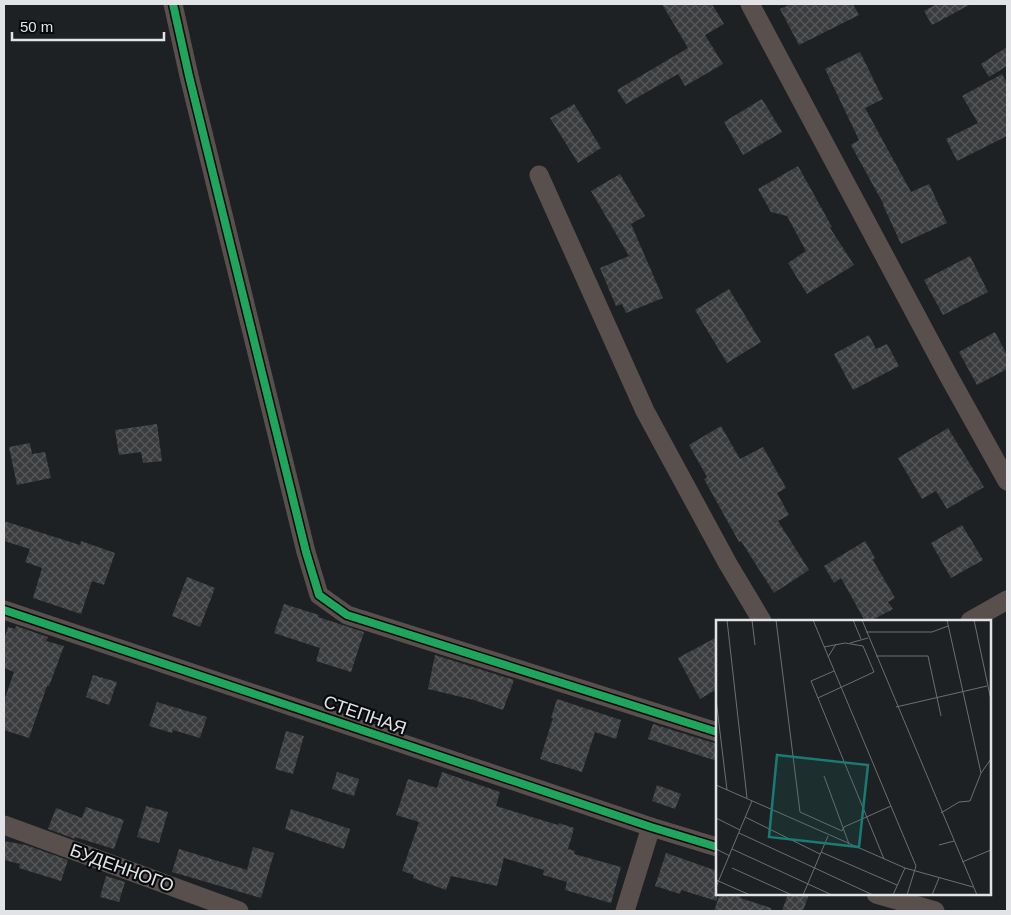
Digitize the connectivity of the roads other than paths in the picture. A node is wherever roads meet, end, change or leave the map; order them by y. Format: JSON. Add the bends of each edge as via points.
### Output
{"nodes":[{"id":1,"x":173,"y":4,"type":"edge"},
{"id":2,"x":750,"y":4,"type":"edge"},
{"id":3,"x":539,"y":175,"type":"dead end"},
{"id":4,"x":1007,"y":481,"type":"edge"},
{"id":5,"x":1007,"y":600,"type":"edge"},
{"id":6,"x":4,"y":610,"type":"edge"},
{"id":7,"x":761,"y":620,"type":"edge"},
{"id":8,"x":972,"y":620,"type":"edge"},
{"id":9,"x":716,"y":732,"type":"edge"},
{"id":10,"x":4,"y":825,"type":"edge"},
{"id":11,"x":651,"y":827,"type":"junction"},
{"id":12,"x":716,"y":848,"type":"edge"},
{"id":13,"x":884,"y":895,"type":"edge"},
{"id":14,"x":239,"y":911,"type":"edge"},
{"id":15,"x":625,"y":911,"type":"edge"},
{"id":16,"x":935,"y":911,"type":"edge"}],
"edges":[{"from":1,"to":9,"type":"street","via":[[319,595],[347,615]]},
{"from":2,"to":4,"type":"street"},
{"from":3,"to":7,"type":"street","via":[[645,411]]},
{"from":5,"to":8,"type":"street"},
{"from":6,"to":11,"type":"street","name":"СТЕПНАЯ"},
{"from":10,"to":14,"type":"street","name":"БУДЕННОГО"},
{"from":11,"to":12,"type":"street","name":"СТЕПНАЯ"},
{"from":11,"to":15,"type":"street"},
{"from":13,"to":16,"type":"street"}]}
